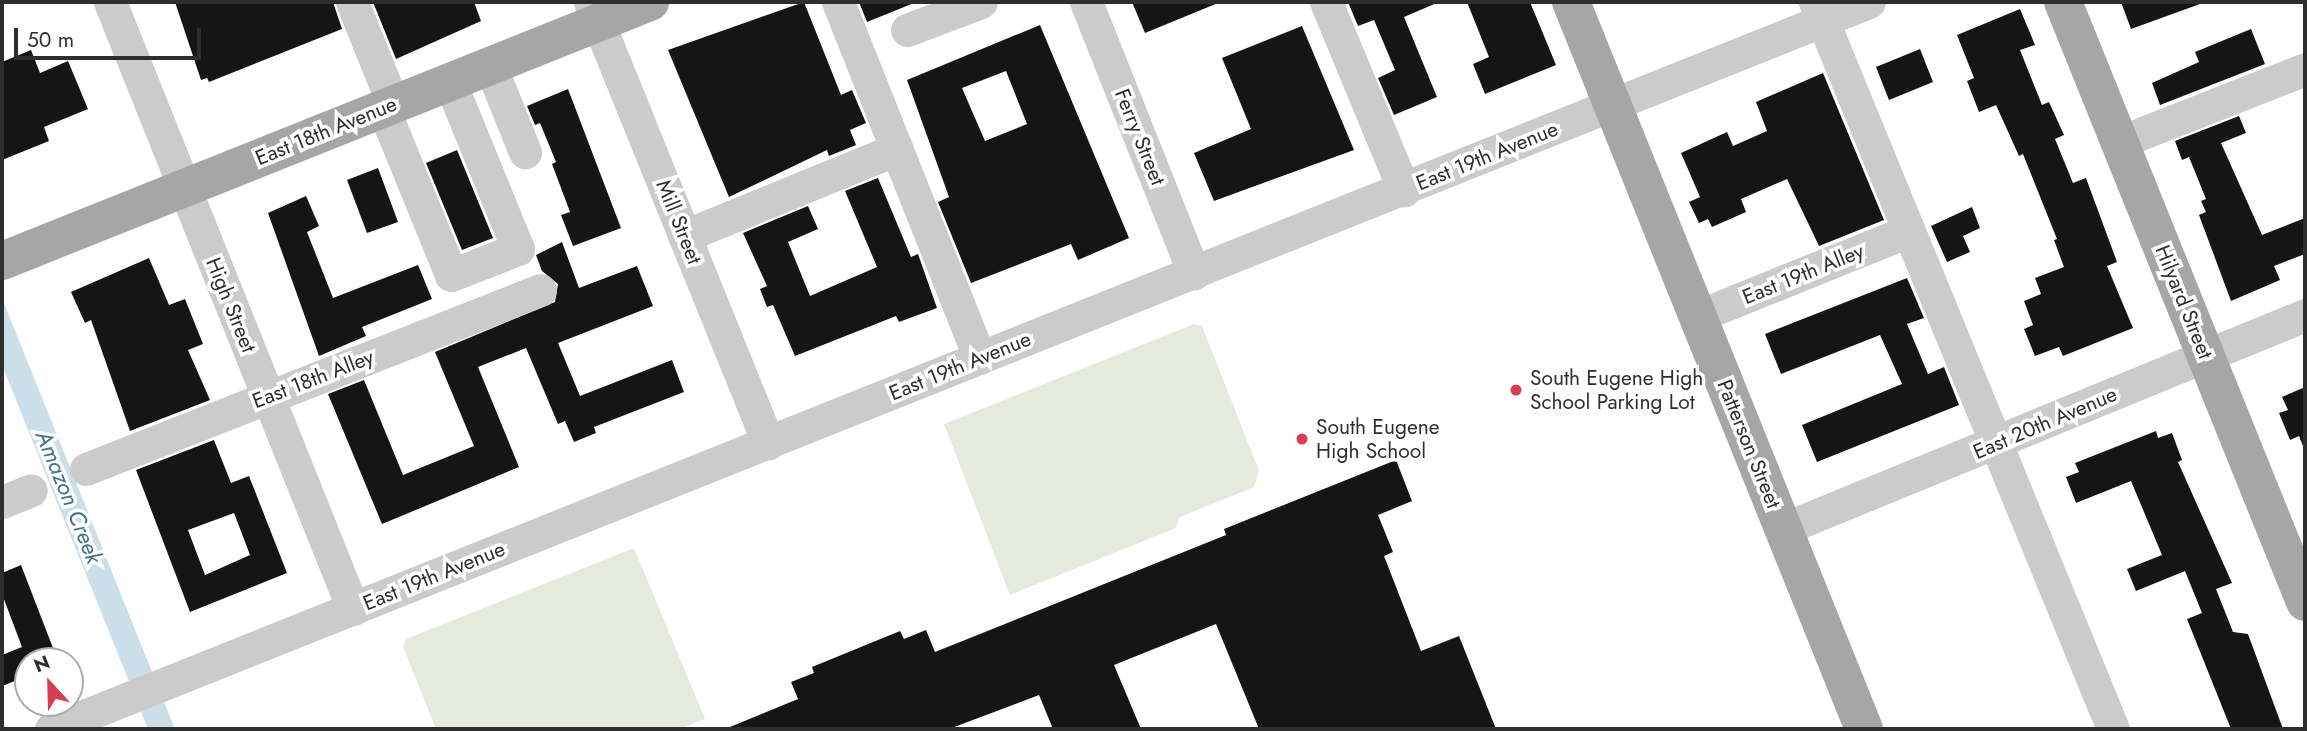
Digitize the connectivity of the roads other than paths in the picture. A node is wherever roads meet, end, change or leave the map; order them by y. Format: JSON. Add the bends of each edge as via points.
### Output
{"nodes":[{"id":1,"x":110,"y":2,"type":"edge"},
{"id":2,"x":352,"y":2,"type":"edge"},
{"id":3,"x":650,"y":2,"type":"edge"},
{"id":4,"x":838,"y":2,"type":"edge"},
{"id":5,"x":981,"y":2,"type":"edge"},
{"id":6,"x":1086,"y":2,"type":"edge"},
{"id":7,"x":1326,"y":2,"type":"edge"},
{"id":8,"x":1571,"y":2,"type":"edge"},
{"id":9,"x":1869,"y":2,"type":"edge"},
{"id":10,"x":2063,"y":2,"type":"edge"},
{"id":11,"x":1819,"y":11,"type":"edge"},
{"id":12,"x":594,"y":12,"type":"edge"},
{"id":13,"x":907,"y":30,"type":"dead end"},
{"id":14,"x":491,"y":65,"type":"junction"},
{"id":15,"x":2305,"y":69,"type":"edge"},
{"id":16,"x":450,"y":82,"type":"junction"},
{"id":17,"x":1613,"y":105,"type":"junction"},
{"id":18,"x":388,"y":106,"type":"junction"},
{"id":19,"x":2120,"y":142,"type":"junction"},
{"id":20,"x":897,"y":149,"type":"junction"},
{"id":21,"x":525,"y":152,"type":"dead end"},
{"id":22,"x":184,"y":188,"type":"junction"},
{"id":23,"x":1404,"y":190,"type":"junction"},
{"id":24,"x":1908,"y":231,"type":"junction"},
{"id":25,"x":684,"y":236,"type":"junction"},
{"id":26,"x":2,"y":261,"type":"edge"},
{"id":27,"x":1194,"y":273,"type":"junction"},
{"id":28,"x":540,"y":290,"type":"dead end"},
{"id":29,"x":2305,"y":315,"type":"edge"},
{"id":30,"x":1698,"y":316,"type":"junction"},
{"id":31,"x":2206,"y":355,"type":"junction"},
{"id":32,"x":980,"y":358,"type":"junction"},
{"id":33,"x":267,"y":397,"type":"junction"},
{"id":34,"x":768,"y":443,"type":"junction"},
{"id":35,"x":1996,"y":443,"type":"junction"},
{"id":36,"x":86,"y":469,"type":"dead end"},
{"id":37,"x":1783,"y":529,"type":"junction"},
{"id":38,"x":2298,"y":561,"type":"edge"},
{"id":39,"x":2305,"y":602,"type":"edge"},
{"id":40,"x":352,"y":609,"type":"junction"},
{"id":41,"x":51,"y":729,"type":"edge"},
{"id":42,"x":1864,"y":729,"type":"edge"},
{"id":43,"x":2113,"y":729,"type":"edge"}],
"edges":[{"from":1,"to":22,"type":"street","name":"High Street"},
{"from":2,"to":18,"type":"street"},
{"from":3,"to":12,"type":"main road","name":"East 18th Avenue"},
{"from":4,"to":20,"type":"street"},
{"from":5,"to":13,"type":"street"},
{"from":6,"to":27,"type":"street","name":"Ferry Street"},
{"from":7,"to":23,"type":"street"},
{"from":8,"to":17,"type":"main road","name":"Patterson Street"},
{"from":9,"to":11,"type":"street","name":"East 19th Avenue"},
{"from":10,"to":19,"type":"main road","name":"Hilyard Street"},
{"from":11,"to":17,"type":"street","name":"East 19th Avenue"},
{"from":11,"to":24,"type":"street"},
{"from":12,"to":14,"type":"main road","name":"East 18th Avenue"},
{"from":12,"to":25,"type":"street","name":"Mill Street"},
{"from":14,"to":16,"type":"main road","name":"East 18th Avenue"},
{"from":14,"to":21,"type":"street"},
{"from":15,"to":19,"type":"street"},
{"from":16,"to":18,"type":"main road","name":"East 18th Avenue"},
{"from":16,"to":18,"type":"street","via":[[518,249],[451,275],[403,162]]},
{"from":17,"to":23,"type":"street","name":"East 19th Avenue"},
{"from":17,"to":30,"type":"main road","name":"Patterson Street"},
{"from":18,"to":22,"type":"main road","name":"East 18th Avenue"},
{"from":19,"to":31,"type":"main road","name":"Hilyard Street"},
{"from":20,"to":25,"type":"street"},
{"from":20,"to":32,"type":"street"},
{"from":22,"to":26,"type":"main road","name":"East 18th Avenue"},
{"from":22,"to":33,"type":"street","name":"High Street"},
{"from":23,"to":27,"type":"street","name":"East 19th Avenue"},
{"from":24,"to":30,"type":"street","name":"East 19th Alley"},
{"from":24,"to":35,"type":"street"},
{"from":25,"to":34,"type":"street","name":"Mill Street"},
{"from":27,"to":32,"type":"street","name":"East 19th Avenue"},
{"from":28,"to":33,"type":"street","name":"East 18th Alley"},
{"from":29,"to":31,"type":"street","name":"East 20th Avenue"},
{"from":30,"to":37,"type":"main road","name":"Patterson Street"},
{"from":31,"to":35,"type":"street","name":"East 20th Avenue"},
{"from":31,"to":38,"type":"main road","name":"Hilyard Street"},
{"from":32,"to":34,"type":"street","name":"East 19th Avenue"},
{"from":33,"to":36,"type":"street","name":"East 18th Alley"},
{"from":33,"to":40,"type":"street","name":"High Street"},
{"from":34,"to":40,"type":"street","name":"East 19th Avenue"},
{"from":35,"to":37,"type":"street","name":"East 20th Avenue"},
{"from":35,"to":43,"type":"street"},
{"from":37,"to":42,"type":"main road","name":"Patterson Street"},
{"from":38,"to":39,"type":"main road","name":"Hilyard Street"},
{"from":40,"to":41,"type":"street","name":"East 19th Avenue"}]}
